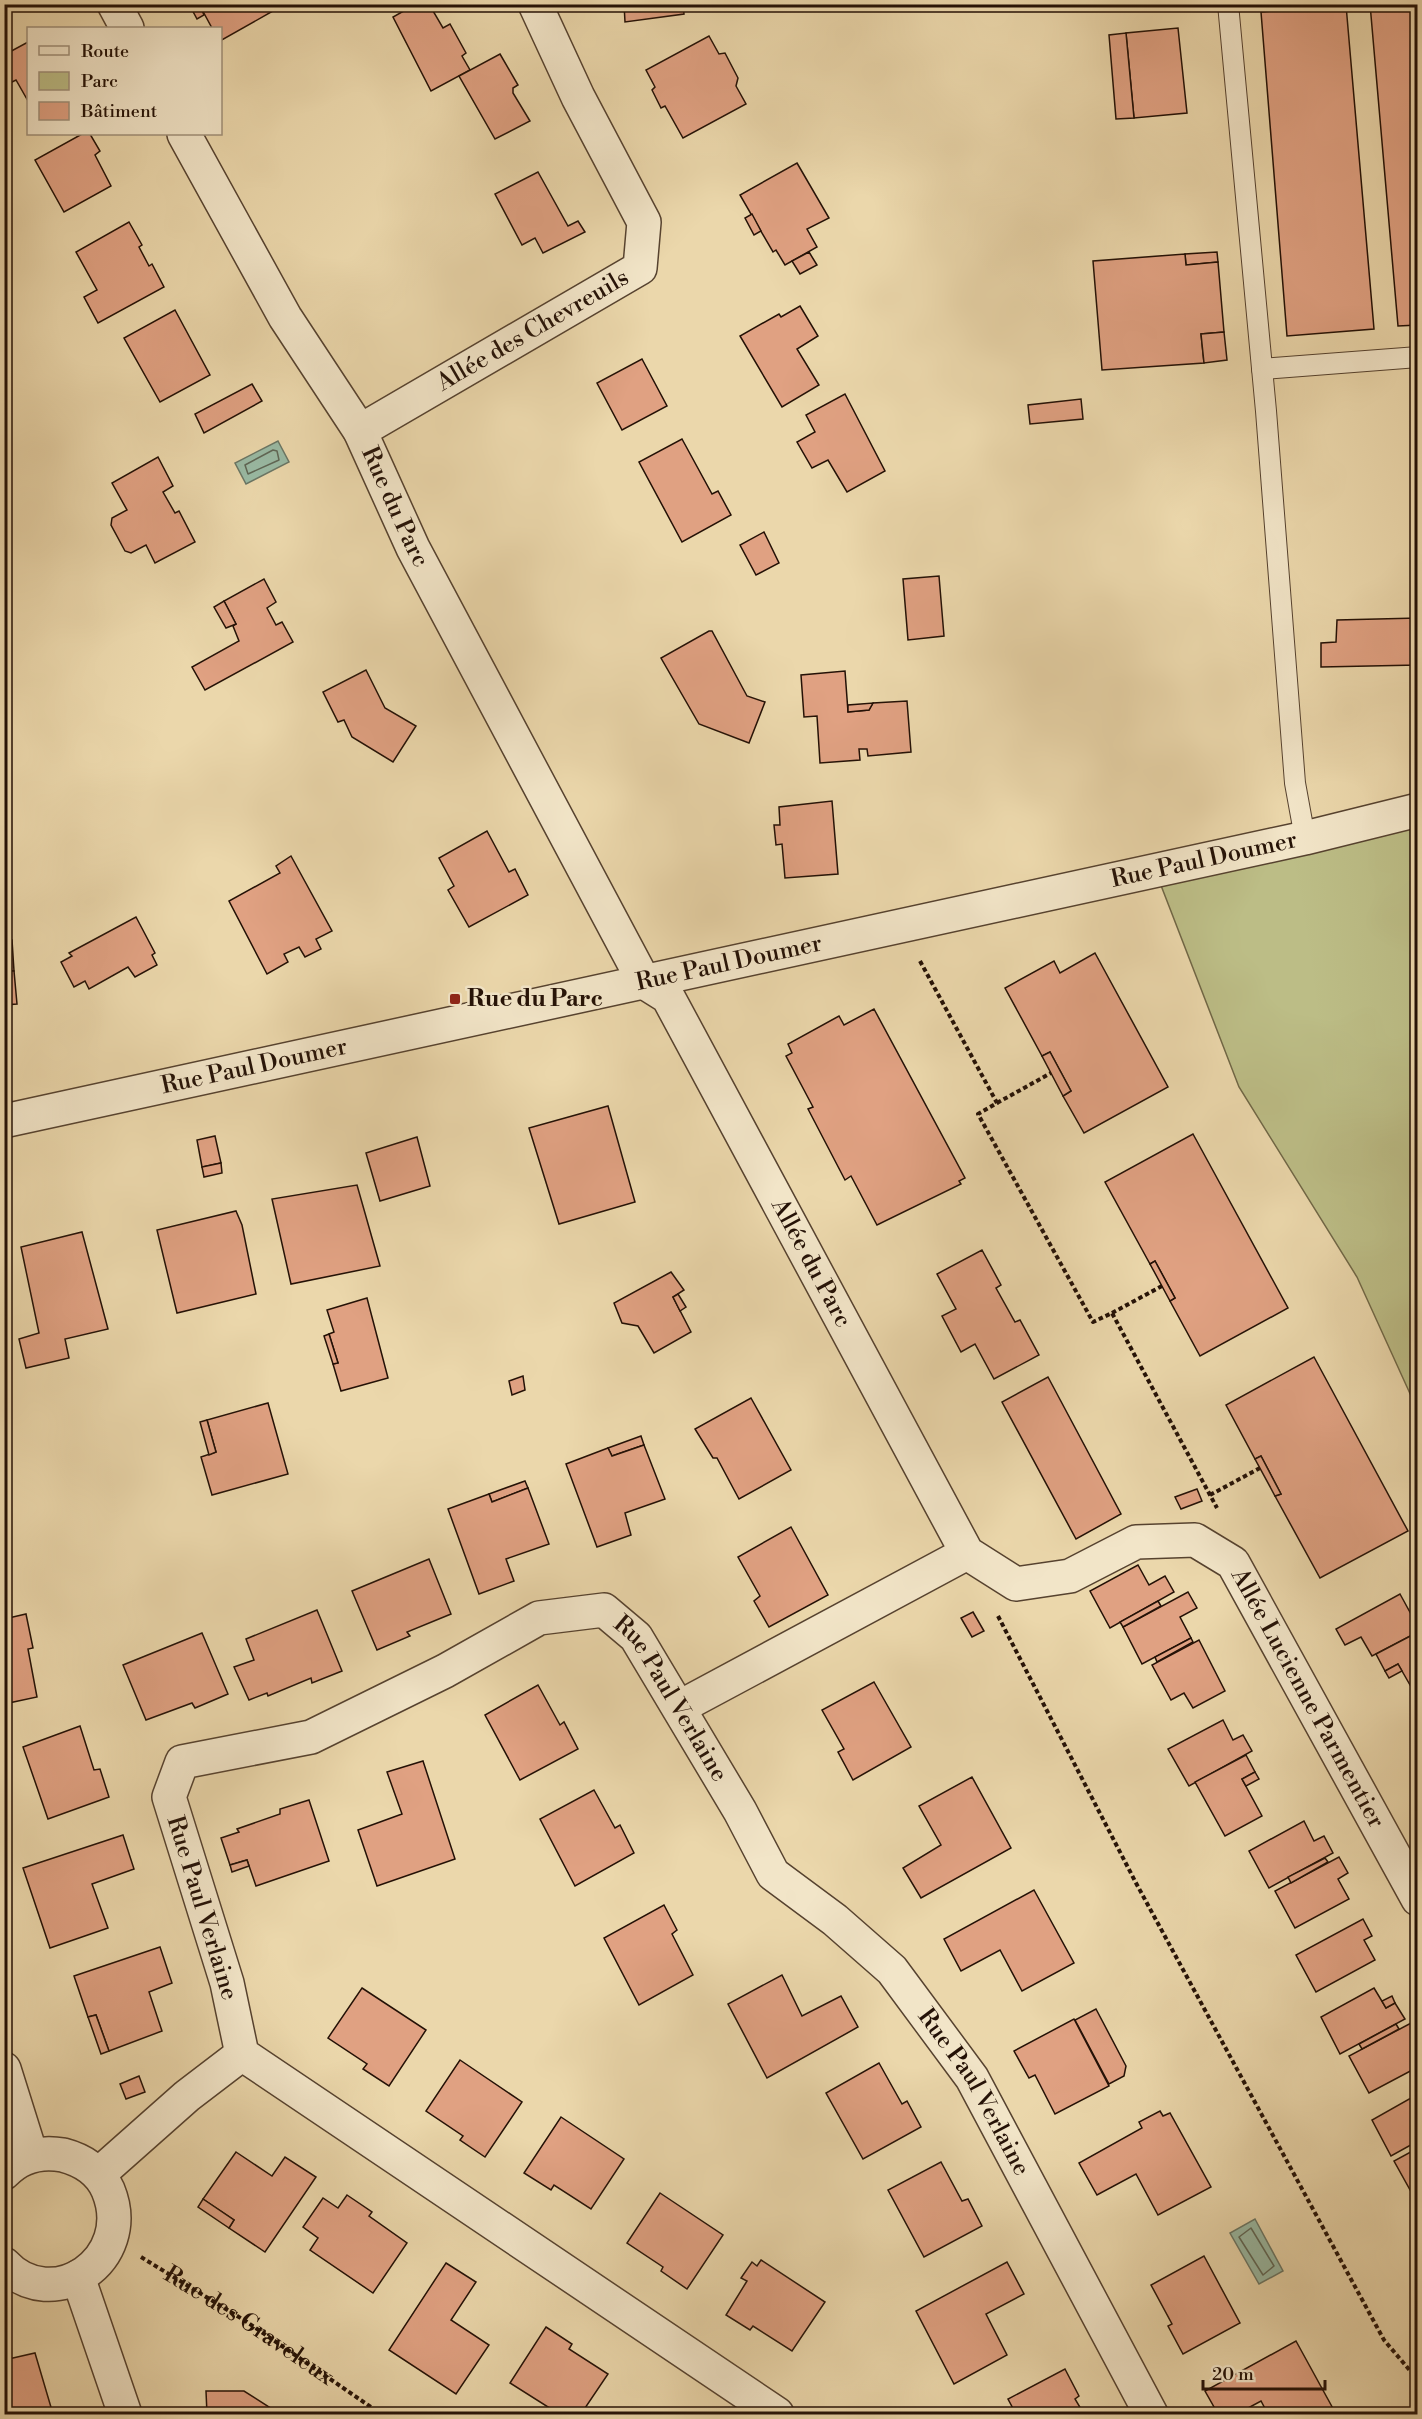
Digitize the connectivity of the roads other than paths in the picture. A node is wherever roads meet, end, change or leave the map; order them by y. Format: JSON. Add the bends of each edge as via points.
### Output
{"nodes":[{"id":1,"x":114,"y":4,"type":"edge"},
{"id":2,"x":535,"y":4,"type":"edge"},
{"id":3,"x":1228,"y":4,"type":"edge"},
{"id":4,"x":126,"y":27,"type":"edge"},
{"id":5,"x":185,"y":135,"type":"edge"},
{"id":6,"x":1418,"y":357,"type":"edge"},
{"id":7,"x":1262,"y":369,"type":"junction"},
{"id":8,"x":360,"y":430,"type":"junction"},
{"id":9,"x":1418,"y":810,"type":"edge"},
{"id":10,"x":1305,"y":838,"type":"junction"},
{"id":11,"x":644,"y":982,"type":"junction"},
{"id":12,"x":4,"y":1121,"type":"edge"},
{"id":13,"x":966,"y":1553,"type":"junction"},
{"id":14,"x":680,"y":1707,"type":"junction"},
{"id":15,"x":1418,"y":1899,"type":"edge"},
{"id":16,"x":242,"y":2054,"type":"junction"},
{"id":17,"x":4,"y":2068,"type":"edge"},
{"id":18,"x":13,"y":2163,"type":"edge"},
{"id":19,"x":99,"y":2174,"type":"junction"},
{"id":20,"x":5,"y":2267,"type":"edge"},
{"id":21,"x":78,"y":2277,"type":"junction"},
{"id":22,"x":125,"y":2415,"type":"edge"},
{"id":23,"x":777,"y":2415,"type":"edge"},
{"id":24,"x":1151,"y":2415,"type":"edge"}],
"edges":[{"from":1,"to":4,"type":"street"},
{"from":2,"to":8,"type":"street","name":"Allée des Chevreuils","via":[[578,97],[644,222],[640,268]]},
{"from":3,"to":7,"type":"lane"},
{"from":5,"to":8,"type":"street","name":"Rue du Parc","via":[[285,317]]},
{"from":6,"to":7,"type":"lane"},
{"from":7,"to":10,"type":"lane","via":[[1295,783]]},
{"from":8,"to":11,"type":"street","name":"Rue du Parc","via":[[413,548]]},
{"from":9,"to":10,"type":"street","name":"Rue Paul Doumer"},
{"from":10,"to":11,"type":"street","name":"Rue Paul Doumer"},
{"from":11,"to":12,"type":"street","name":"Rue Paul Doumer"},
{"from":11,"to":13,"type":"street","name":"Allée du Parc","via":[[668,997]]},
{"from":13,"to":14,"type":"street"},
{"from":13,"to":15,"type":"street","name":"Allée Lucienne Parmentier","via":[[1016,1584],[1070,1576],[1136,1542],[1195,1540],[1233,1563]]},
{"from":14,"to":16,"type":"street","name":"Rue Paul Verlaine","via":[[636,1637],[604,1610],[539,1618],[445,1671],[311,1737],[182,1762],[169,1797],[227,1983]]},
{"from":14,"to":24,"type":"street","name":"Rue Paul Verlaine","via":[[773,1874],[835,1920],[892,1970],[972,2078]]},
{"from":16,"to":19,"type":"street","via":[[187,2096]]},
{"from":16,"to":23,"type":"street"},
{"from":17,"to":18,"type":"street"},
{"from":18,"to":19,"type":"street","via":[[51,2153],[76,2158]]},
{"from":19,"to":21,"type":"street","via":[[115,2208],[112,2239],[97,2264]]},
{"from":20,"to":21,"type":"street","via":[[42,2283]]},
{"from":21,"to":22,"type":"street"}]}
